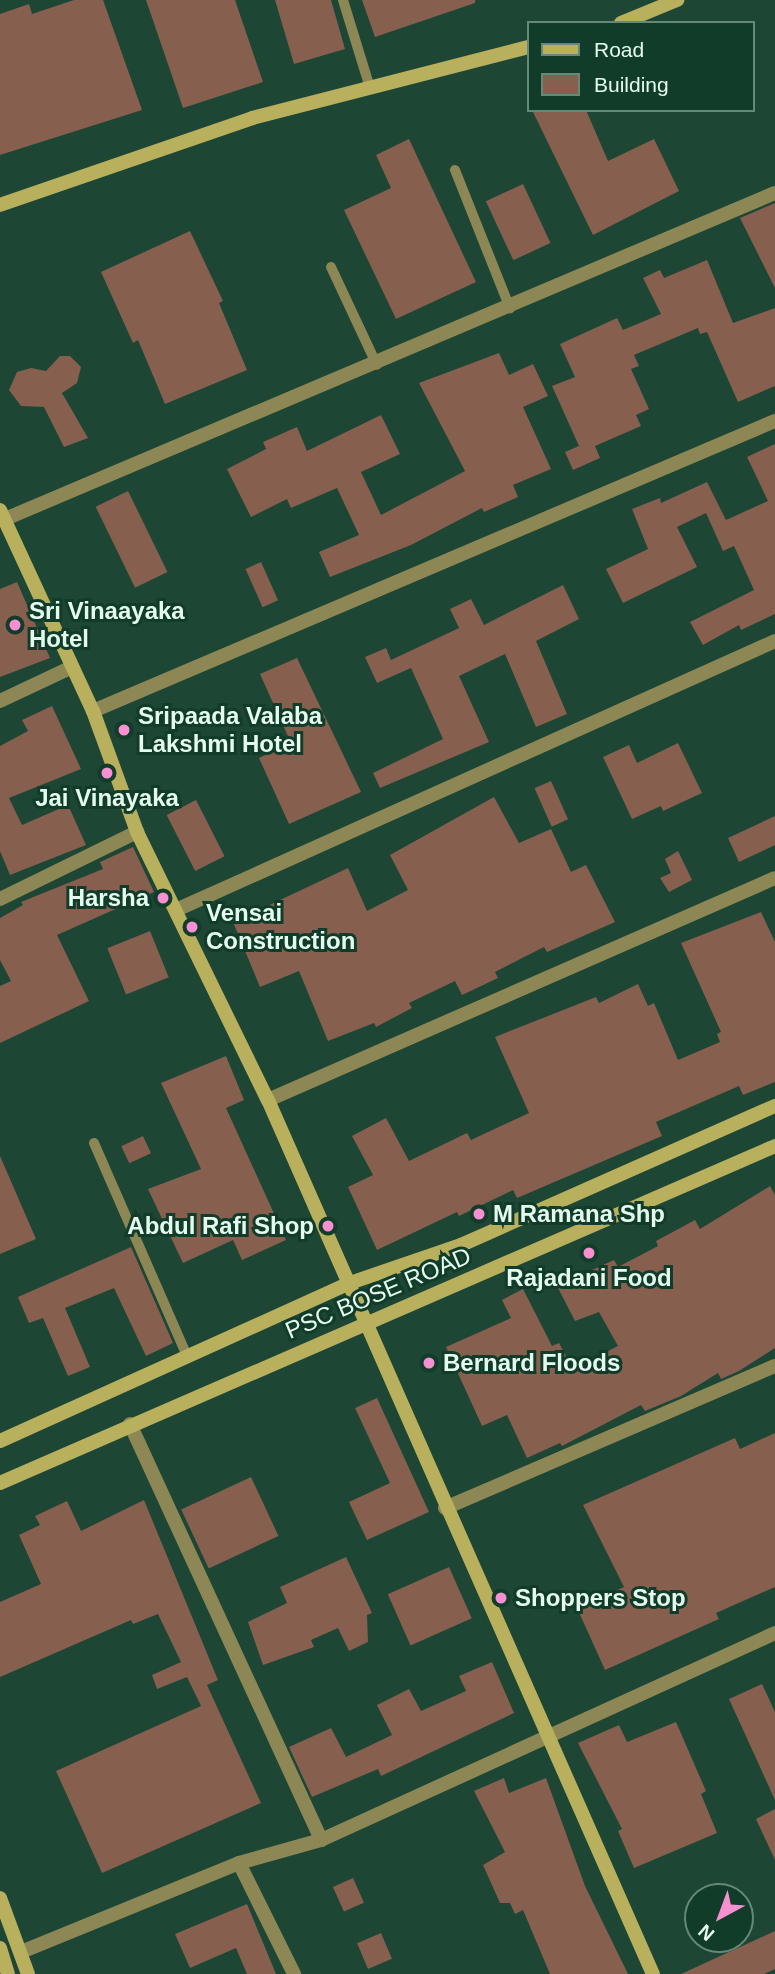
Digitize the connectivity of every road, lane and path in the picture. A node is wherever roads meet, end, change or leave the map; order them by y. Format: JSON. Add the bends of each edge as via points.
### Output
{"nodes":[{"id":1,"x":344,"y":0,"type":"edge"},
{"id":2,"x":677,"y":0,"type":"edge"},
{"id":3,"x":626,"y":21,"type":"edge"},
{"id":4,"x":526,"y":48,"type":"edge"},
{"id":5,"x":370,"y":88,"type":"junction"},
{"id":6,"x":455,"y":170,"type":"dead end"},
{"id":7,"x":775,"y":193,"type":"edge"},
{"id":8,"x":0,"y":205,"type":"edge"},
{"id":9,"x":331,"y":267,"type":"dead end"},
{"id":10,"x":510,"y":308,"type":"junction"},
{"id":11,"x":377,"y":365,"type":"junction"},
{"id":12,"x":775,"y":421,"type":"edge"},
{"id":13,"x":3,"y":514,"type":"edge"},
{"id":14,"x":775,"y":641,"type":"edge"},
{"id":15,"x":72,"y":667,"type":"junction"},
{"id":16,"x":0,"y":701,"type":"edge"},
{"id":17,"x":93,"y":710,"type":"junction"},
{"id":18,"x":137,"y":832,"type":"junction"},
{"id":19,"x":775,"y":878,"type":"edge"},
{"id":20,"x":0,"y":899,"type":"edge"},
{"id":21,"x":176,"y":910,"type":"junction"},
{"id":22,"x":268,"y":1100,"type":"junction"},
{"id":23,"x":775,"y":1105,"type":"edge"},
{"id":24,"x":93,"y":1143,"type":"dead end"},
{"id":25,"x":775,"y":1146,"type":"edge"},
{"id":26,"x":347,"y":1284,"type":"junction"},
{"id":27,"x":363,"y":1324,"type":"junction"},
{"id":28,"x":186,"y":1354,"type":"junction"},
{"id":29,"x":775,"y":1366,"type":"edge"},
{"id":30,"x":131,"y":1424,"type":"junction"},
{"id":31,"x":0,"y":1441,"type":"edge"},
{"id":32,"x":0,"y":1483,"type":"edge"},
{"id":33,"x":445,"y":1508,"type":"junction"},
{"id":34,"x":775,"y":1633,"type":"edge"},
{"id":35,"x":548,"y":1739,"type":"junction"},
{"id":36,"x":321,"y":1840,"type":"junction"},
{"id":37,"x":239,"y":1863,"type":"junction"},
{"id":38,"x":0,"y":1898,"type":"edge"},
{"id":39,"x":0,"y":1948,"type":"edge"},
{"id":40,"x":22,"y":1952,"type":"junction"},
{"id":41,"x":8,"y":1974,"type":"edge"},
{"id":42,"x":28,"y":1974,"type":"edge"},
{"id":43,"x":294,"y":1974,"type":"edge"},
{"id":44,"x":653,"y":1974,"type":"edge"}],
"edges":[{"from":1,"to":5,"type":"lane"},
{"from":2,"to":3,"type":"street"},
{"from":4,"to":5,"type":"street"},
{"from":5,"to":8,"type":"street","via":[[252,118]]},
{"from":6,"to":10,"type":"lane"},
{"from":7,"to":10,"type":"street"},
{"from":9,"to":11,"type":"lane"},
{"from":10,"to":11,"type":"street"},
{"from":11,"to":13,"type":"street"},
{"from":12,"to":17,"type":"street"},
{"from":13,"to":15,"type":"street"},
{"from":14,"to":21,"type":"street"},
{"from":15,"to":16,"type":"street"},
{"from":15,"to":17,"type":"street"},
{"from":17,"to":18,"type":"street"},
{"from":18,"to":20,"type":"street"},
{"from":18,"to":21,"type":"street"},
{"from":19,"to":22,"type":"street"},
{"from":21,"to":22,"type":"street"},
{"from":22,"to":26,"type":"street"},
{"from":23,"to":26,"type":"street","name":"PSC BOSE ROAD","via":[[461,1245]]},
{"from":24,"to":28,"type":"lane"},
{"from":25,"to":27,"type":"street","name":"PSC BOSE ROAD"},
{"from":26,"to":27,"type":"street"},
{"from":26,"to":28,"type":"street","name":"PSC BOSE ROAD"},
{"from":27,"to":30,"type":"street","name":"PSC BOSE ROAD"},
{"from":27,"to":33,"type":"street"},
{"from":28,"to":31,"type":"street","name":"PSC BOSE ROAD"},
{"from":29,"to":33,"type":"street"},
{"from":30,"to":32,"type":"street","name":"PSC BOSE ROAD"},
{"from":30,"to":36,"type":"street"},
{"from":33,"to":35,"type":"street"},
{"from":34,"to":35,"type":"street"},
{"from":35,"to":36,"type":"street"},
{"from":35,"to":44,"type":"street"},
{"from":36,"to":37,"type":"street"},
{"from":37,"to":40,"type":"street"},
{"from":37,"to":43,"type":"street"},
{"from":38,"to":40,"type":"street"},
{"from":39,"to":41,"type":"street"},
{"from":40,"to":42,"type":"street"}]}
